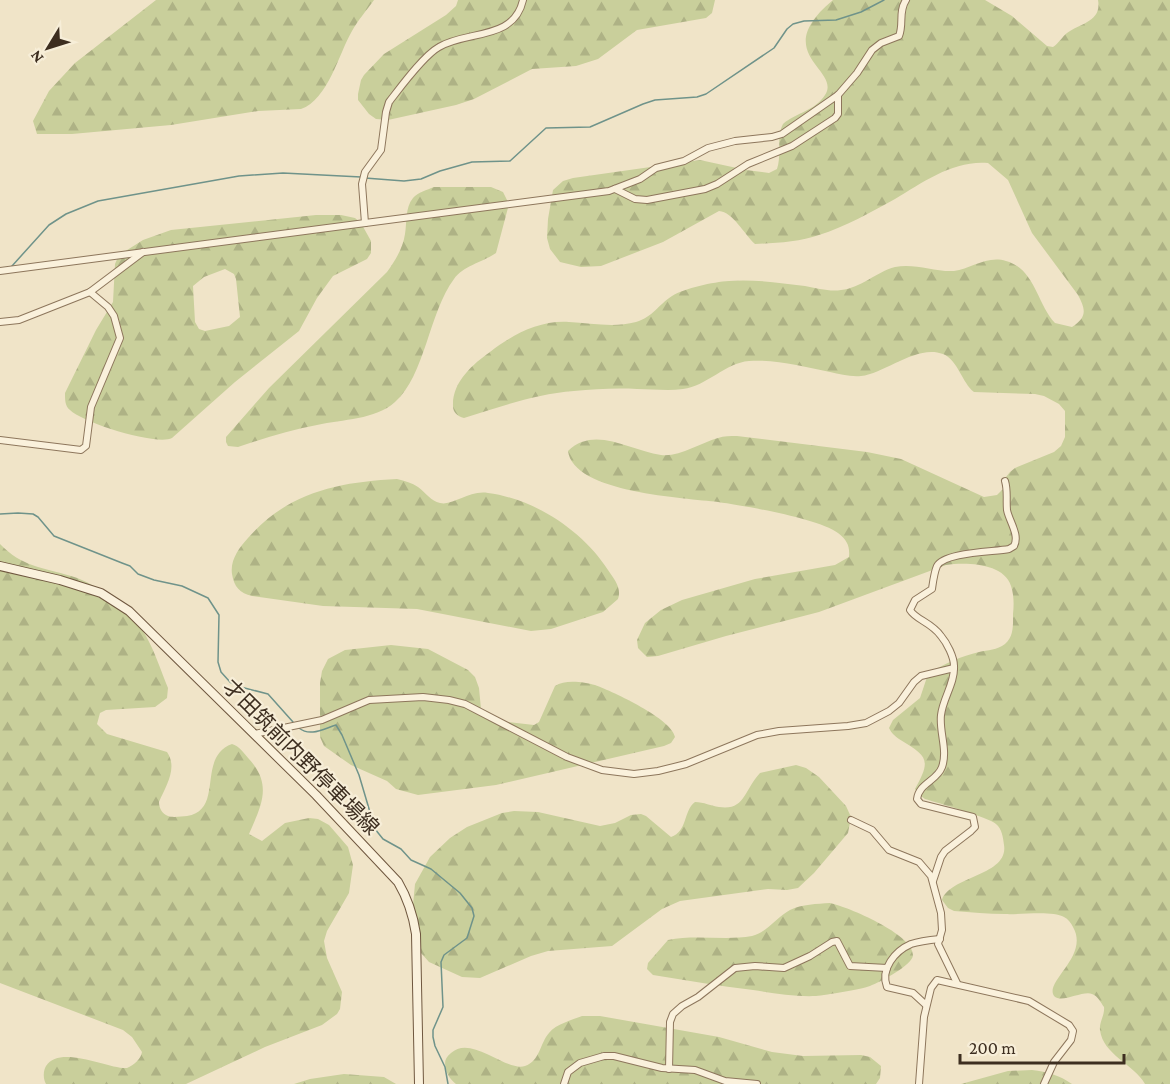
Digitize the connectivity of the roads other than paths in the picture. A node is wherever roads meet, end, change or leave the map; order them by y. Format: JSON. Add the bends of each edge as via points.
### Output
{"nodes":[{"id":1,"x":523,"y":0,"type":"edge"},
{"id":2,"x":906,"y":0,"type":"edge"},
{"id":3,"x":838,"y":95,"type":"junction"},
{"id":4,"x":615,"y":189,"type":"junction"},
{"id":5,"x":365,"y":223,"type":"junction"},
{"id":6,"x":144,"y":251,"type":"junction"},
{"id":7,"x":0,"y":271,"type":"edge"},
{"id":8,"x":90,"y":292,"type":"junction"},
{"id":9,"x":0,"y":322,"type":"edge"},
{"id":10,"x":0,"y":440,"type":"edge"},
{"id":11,"x":1005,"y":481,"type":"dead end"},
{"id":12,"x":0,"y":566,"type":"edge"},
{"id":13,"x":954,"y":668,"type":"junction"},
{"id":14,"x":254,"y":734,"type":"junction"},
{"id":15,"x":850,"y":820,"type":"dead end"},
{"id":16,"x":933,"y":880,"type":"junction"},
{"id":17,"x":940,"y":939,"type":"junction"},
{"id":18,"x":887,"y":968,"type":"junction"},
{"id":19,"x":957,"y":983,"type":"junction"},
{"id":20,"x":926,"y":1005,"type":"junction"},
{"id":21,"x":669,"y":1069,"type":"junction"},
{"id":22,"x":419,"y":1084,"type":"edge"},
{"id":23,"x":564,"y":1084,"type":"edge"},
{"id":24,"x":757,"y":1084,"type":"edge"},
{"id":25,"x":919,"y":1084,"type":"edge"},
{"id":26,"x":1044,"y":1084,"type":"edge"}],
"edges":[{"from":1,"to":5,"type":"street","via":[[518,15],[509,24],[439,46],[389,102],[381,150],[365,172],[362,184]]},
{"from":2,"to":3,"type":"street","via":[[901,8],[899,36],[872,50]]},
{"from":3,"to":4,"type":"street","via":[[782,134],[708,148]]},
{"from":3,"to":4,"type":"street","via":[[835,118],[792,146],[748,164],[717,184],[647,200]]},
{"from":4,"to":5,"type":"street"},
{"from":5,"to":6,"type":"street"},
{"from":6,"to":7,"type":"street"},
{"from":6,"to":8,"type":"street"},
{"from":8,"to":9,"type":"street","via":[[19,320]]},
{"from":8,"to":10,"type":"street","via":[[114,316],[120,338],[90,412],[86,446],[81,450]]},
{"from":11,"to":13,"type":"street","via":[[1007,508],[1016,536],[1014,546],[945,559],[938,565],[932,589],[910,610],[941,636]]},
{"from":12,"to":14,"type":"main road","name":"才田筑前内野停車場線","via":[[101,594],[129,611]]},
{"from":13,"to":14,"type":"street","via":[[921,675],[899,704],[866,723],[757,735],[686,764],[634,774],[602,770],[567,757],[449,699],[369,700],[322,720]]},
{"from":13,"to":16,"type":"street","via":[[941,718],[942,767],[920,789],[917,799],[921,804],[973,817],[975,827],[941,856]]},
{"from":14,"to":22,"type":"main road","name":"才田筑前内野停車場線","via":[[370,851],[407,897],[416,934]]},
{"from":15,"to":16,"type":"street","via":[[872,830],[890,850],[920,862]]},
{"from":16,"to":17,"type":"street","via":[[941,913]]},
{"from":17,"to":18,"type":"street","via":[[906,946]]},
{"from":17,"to":19,"type":"street","via":[[938,944]]},
{"from":18,"to":20,"type":"street","via":[[887,987],[913,993]]},
{"from":18,"to":21,"type":"street","via":[[850,966],[837,940],[784,968],[735,968],[673,1014]]},
{"from":19,"to":20,"type":"street","via":[[937,980]]},
{"from":19,"to":26,"type":"street","via":[[1029,1001],[1069,1025],[1073,1031],[1071,1040]]},
{"from":20,"to":25,"type":"street"},
{"from":21,"to":23,"type":"street","via":[[604,1056],[580,1063],[568,1072]]},
{"from":21,"to":24,"type":"street","via":[[695,1070],[715,1078]]}]}
